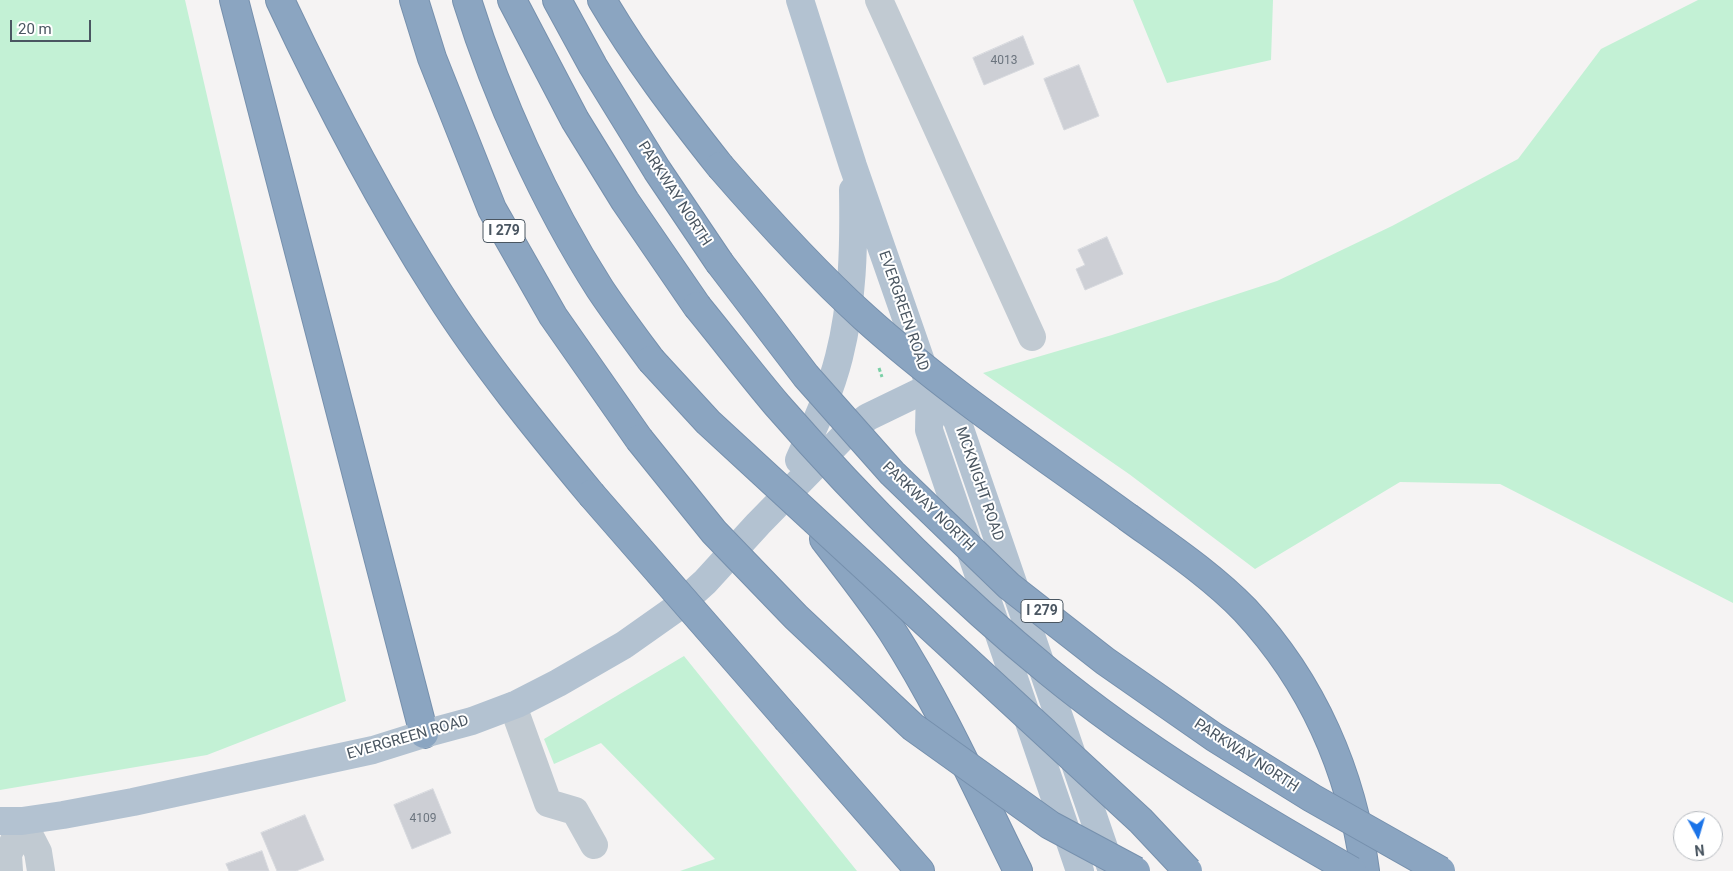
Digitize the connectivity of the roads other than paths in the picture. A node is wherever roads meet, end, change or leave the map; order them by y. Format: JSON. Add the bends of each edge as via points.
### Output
{"nodes":[{"id":1,"x":234,"y":0,"type":"edge"},
{"id":2,"x":280,"y":0,"type":"edge"},
{"id":3,"x":414,"y":0,"type":"edge"},
{"id":4,"x":467,"y":0,"type":"edge"},
{"id":5,"x":512,"y":0,"type":"edge"},
{"id":6,"x":557,"y":0,"type":"edge"},
{"id":7,"x":602,"y":0,"type":"edge"},
{"id":8,"x":800,"y":0,"type":"edge"},
{"id":9,"x":880,"y":0,"type":"edge"},
{"id":10,"x":853,"y":166,"type":"junction"},
{"id":11,"x":1032,"y":337,"type":"dead end"},
{"id":12,"x":930,"y":387,"type":"junction"},
{"id":13,"x":798,"y":505,"type":"junction"},
{"id":14,"x":758,"y":524,"type":"junction"},
{"id":15,"x":513,"y":706,"type":"junction"},
{"id":16,"x":424,"y":734,"type":"junction"},
{"id":17,"x":11,"y":821,"type":"edge"},
{"id":18,"x":594,"y":845,"type":"dead end"},
{"id":19,"x":9,"y":871,"type":"edge"},
{"id":20,"x":41,"y":871,"type":"edge"},
{"id":21,"x":920,"y":871,"type":"edge"},
{"id":22,"x":1018,"y":871,"type":"edge"},
{"id":23,"x":1080,"y":871,"type":"edge"},
{"id":24,"x":1112,"y":871,"type":"edge"},
{"id":25,"x":1136,"y":871,"type":"edge"},
{"id":26,"x":1188,"y":871,"type":"edge"},
{"id":27,"x":1352,"y":871,"type":"edge"},
{"id":28,"x":1365,"y":871,"type":"edge"},
{"id":29,"x":1441,"y":871,"type":"edge"}],
"edges":[{"from":1,"to":16,"type":"highway"},
{"from":2,"to":21,"type":"highway","bridge":true,"via":[[352,147],[394,220],[439,293],[518,404],[590,494]]},
{"from":3,"to":25,"type":"highway","number":"I 279","bridge":true,"via":[[432,58],[492,209],[553,316],[639,439],[714,532],[796,617],[913,728],[1050,825]]},
{"from":4,"to":13,"type":"highway","bridge":true,"via":[[493,73],[544,188],[601,290],[651,360],[708,422]]},
{"from":5,"to":27,"type":"highway","bridge":true,"via":[[575,120],[625,201],[697,306],[777,404],[861,496],[950,586],[1049,672],[1145,744],[1265,821]]},
{"from":6,"to":29,"type":"highway","name":"PARKWAY NORTH","number":"I 279","bridge":true,"via":[[657,170],[719,262],[806,376],[892,473],[1009,586],[1105,661],[1214,737],[1312,798]]},
{"from":7,"to":28,"type":"highway","bridge":true,"via":[[679,114],[720,166],[817,273],[865,318],[971,404],[1188,561],[1219,586],[1262,630],[1304,690],[1335,750],[1355,812]]},
{"from":8,"to":10,"type":"main road","name":"EVERGREEN ROAD"},
{"from":9,"to":11,"type":"street"},
{"from":10,"to":12,"type":"main road","name":"EVERGREEN ROAD"},
{"from":10,"to":14,"type":"main road","name":"EVERGREEN ROAD","via":[[854,250],[839,358],[818,419],[797,465]]},
{"from":12,"to":14,"type":"main road","name":"EVERGREEN ROAD","via":[[868,417],[848,432]]},
{"from":12,"to":23,"type":"main road","name":"MCKNIGHT ROAD","via":[[929,430]]},
{"from":12,"to":24,"type":"main road","name":"MCKNIGHT ROAD","via":[[958,420]]},
{"from":13,"to":22,"type":"highway","bridge":true,"via":[[892,630]]},
{"from":13,"to":26,"type":"highway","bridge":true,"via":[[1141,821]]},
{"from":14,"to":15,"type":"main road","name":"EVERGREEN ROAD","via":[[705,582],[675,608],[624,645]]},
{"from":15,"to":16,"type":"main road","name":"EVERGREEN ROAD"},
{"from":15,"to":18,"type":"street","via":[[548,803],[575,811]]},
{"from":16,"to":17,"type":"main road","name":"EVERGREEN ROAD","via":[[373,750],[133,802]]},
{"from":17,"to":19,"type":"street"},
{"from":17,"to":20,"type":"street","via":[[38,852]]}]}
